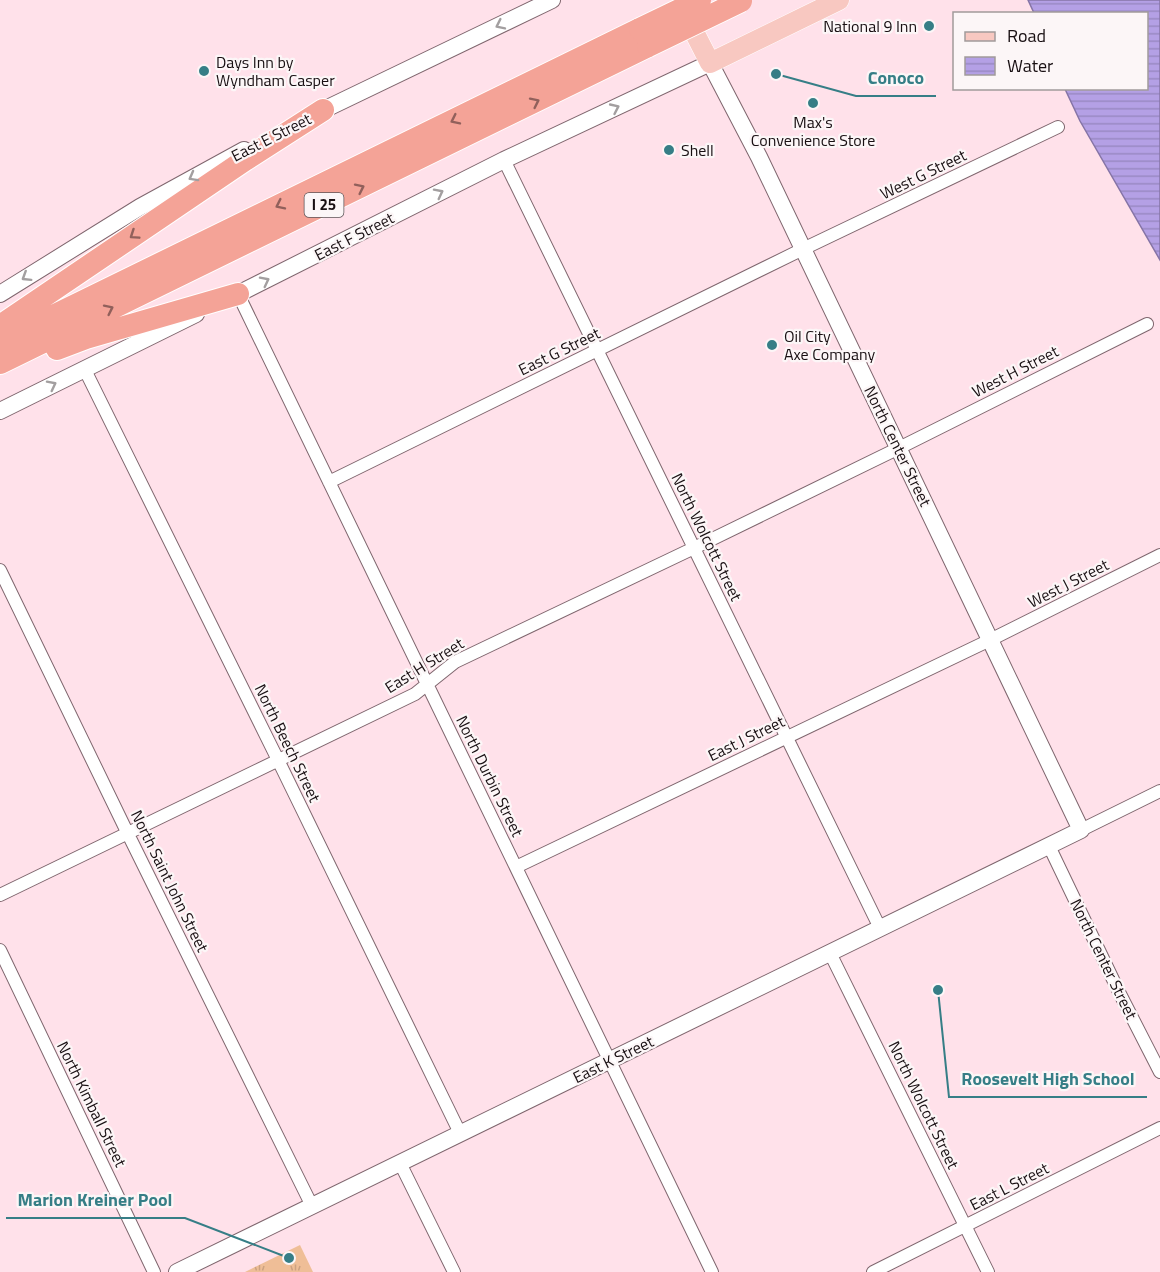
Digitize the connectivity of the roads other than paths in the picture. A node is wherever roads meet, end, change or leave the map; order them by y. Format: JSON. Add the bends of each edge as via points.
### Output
{"nodes":[{"id":1,"x":552,"y":0,"type":"edge"},
{"id":2,"x":678,"y":0,"type":"edge"},
{"id":3,"x":700,"y":0,"type":"edge"},
{"id":4,"x":741,"y":0,"type":"edge"},
{"id":5,"x":839,"y":0,"type":"edge"},
{"id":6,"x":644,"y":38,"type":"junction"},
{"id":7,"x":710,"y":63,"type":"junction"},
{"id":8,"x":323,"y":110,"type":"junction"},
{"id":9,"x":1058,"y":128,"type":"dead end"},
{"id":10,"x":504,"y":160,"type":"junction"},
{"id":11,"x":803,"y":249,"type":"junction"},
{"id":12,"x":0,"y":294,"type":"edge"},
{"id":13,"x":238,"y":294,"type":"junction"},
{"id":14,"x":1147,"y":324,"type":"dead end"},
{"id":15,"x":0,"y":327,"type":"edge"},
{"id":16,"x":0,"y":342,"type":"edge"},
{"id":17,"x":597,"y":350,"type":"junction"},
{"id":18,"x":0,"y":363,"type":"edge"},
{"id":19,"x":84,"y":368,"type":"junction"},
{"id":20,"x":0,"y":371,"type":"edge"},
{"id":21,"x":0,"y":411,"type":"edge"},
{"id":22,"x":898,"y":448,"type":"junction"},
{"id":23,"x":329,"y":482,"type":"junction"},
{"id":24,"x":694,"y":548,"type":"junction"},
{"id":25,"x":1160,"y":555,"type":"edge"},
{"id":26,"x":0,"y":570,"type":"edge"},
{"id":27,"x":990,"y":640,"type":"junction"},
{"id":28,"x":427,"y":683,"type":"junction"},
{"id":29,"x":787,"y":737,"type":"junction"},
{"id":30,"x":278,"y":760,"type":"junction"},
{"id":31,"x":1160,"y":791,"type":"edge"},
{"id":32,"x":1082,"y":830,"type":"junction"},
{"id":33,"x":128,"y":834,"type":"junction"},
{"id":34,"x":1049,"y":846,"type":"junction"},
{"id":35,"x":516,"y":867,"type":"junction"},
{"id":36,"x":0,"y":895,"type":"edge"},
{"id":37,"x":880,"y":928,"type":"junction"},
{"id":38,"x":0,"y":950,"type":"edge"},
{"id":39,"x":830,"y":953,"type":"junction"},
{"id":40,"x":610,"y":1060,"type":"junction"},
{"id":41,"x":1160,"y":1072,"type":"edge"},
{"id":42,"x":1160,"y":1128,"type":"edge"},
{"id":43,"x":460,"y":1133,"type":"junction"},
{"id":44,"x":400,"y":1163,"type":"junction"},
{"id":45,"x":312,"y":1206,"type":"junction"},
{"id":46,"x":965,"y":1227,"type":"junction"},
{"id":47,"x":182,"y":1271,"type":"edge"},
{"id":48,"x":154,"y":1272,"type":"edge"},
{"id":49,"x":454,"y":1272,"type":"edge"},
{"id":50,"x":712,"y":1272,"type":"edge"},
{"id":51,"x":873,"y":1272,"type":"edge"},
{"id":52,"x":988,"y":1272,"type":"edge"}],
"edges":[{"from":1,"to":8,"type":"street","name":"East E Street","one_way":true},
{"from":2,"to":7,"type":"main road","name":"North Center Street"},
{"from":3,"to":6,"type":"highway","number":"I 25","bridge":true},
{"from":4,"to":6,"type":"highway","number":"I 25","bridge":true},
{"from":5,"to":7,"type":"main road"},
{"from":6,"to":16,"type":"highway","number":"I 25","one_way":true},
{"from":18,"to":6,"type":"highway","number":"I 25","one_way":true},
{"from":10,"to":7,"type":"street","name":"East F Street","one_way":true},
{"from":7,"to":11,"type":"street","name":"North Center Street"},
{"from":8,"to":12,"type":"street","name":"East E Street","one_way":true,"via":[[143,205]]},
{"from":8,"to":15,"type":"highway","one_way":true},
{"from":9,"to":11,"type":"street","name":"West G Street"},
{"from":13,"to":10,"type":"street","name":"East F Street","one_way":true},
{"from":10,"to":17,"type":"street","name":"North Wolcott Street"},
{"from":11,"to":17,"type":"street","name":"East G Street"},
{"from":11,"to":22,"type":"street","name":"North Center Street"},
{"from":13,"to":19,"type":"street","name":"East F Street"},
{"from":13,"to":20,"type":"highway","via":[[86,338]]},
{"from":13,"to":23,"type":"street","name":"North Durbin Street"},
{"from":14,"to":22,"type":"street","name":"West H Street"},
{"from":17,"to":23,"type":"street","name":"East G Street"},
{"from":17,"to":24,"type":"street","name":"North Wolcott Street"},
{"from":21,"to":19,"type":"street","name":"East F Street","one_way":true},
{"from":19,"to":30,"type":"street","name":"North Beech Street"},
{"from":22,"to":24,"type":"street","name":"East H Street"},
{"from":22,"to":27,"type":"street","name":"North Center Street"},
{"from":23,"to":28,"type":"street","name":"North Durbin Street"},
{"from":24,"to":28,"type":"street","name":"East H Street","via":[[455,662]]},
{"from":24,"to":29,"type":"street","name":"North Wolcott Street"},
{"from":25,"to":27,"type":"street","name":"West J Street"},
{"from":26,"to":33,"type":"street","name":"North Saint John Street"},
{"from":27,"to":29,"type":"street","name":"East J Street"},
{"from":27,"to":32,"type":"street","name":"North Center Street"},
{"from":28,"to":30,"type":"street","name":"East H Street","via":[[415,694]]},
{"from":28,"to":35,"type":"street","name":"North Durbin Street"},
{"from":29,"to":35,"type":"street","name":"East J Street"},
{"from":29,"to":37,"type":"street","name":"North Wolcott Street"},
{"from":30,"to":33,"type":"street","name":"East H Street"},
{"from":30,"to":43,"type":"street","name":"North Beech Street"},
{"from":31,"to":32,"type":"street"},
{"from":32,"to":34,"type":"street","name":"East K Street"},
{"from":33,"to":36,"type":"street","name":"East H Street"},
{"from":33,"to":45,"type":"street","name":"North Saint John Street"},
{"from":34,"to":37,"type":"street","name":"East K Street"},
{"from":34,"to":41,"type":"street","name":"North Center Street"},
{"from":35,"to":40,"type":"street","name":"North Durbin Street"},
{"from":37,"to":39,"type":"street","name":"East K Street"},
{"from":38,"to":48,"type":"street","name":"North Kimball Street"},
{"from":39,"to":40,"type":"street","name":"East K Street"},
{"from":39,"to":46,"type":"street","name":"North Wolcott Street"},
{"from":40,"to":43,"type":"street","name":"East K Street"},
{"from":40,"to":50,"type":"street","name":"North Durbin Street"},
{"from":42,"to":46,"type":"street","name":"East L Street"},
{"from":43,"to":44,"type":"street","name":"East K Street"},
{"from":44,"to":45,"type":"street","name":"East K Street"},
{"from":44,"to":49,"type":"street"},
{"from":45,"to":47,"type":"street","name":"East K Street"},
{"from":46,"to":51,"type":"street","name":"East L Street"},
{"from":46,"to":52,"type":"street","name":"North Wolcott Street"}]}
